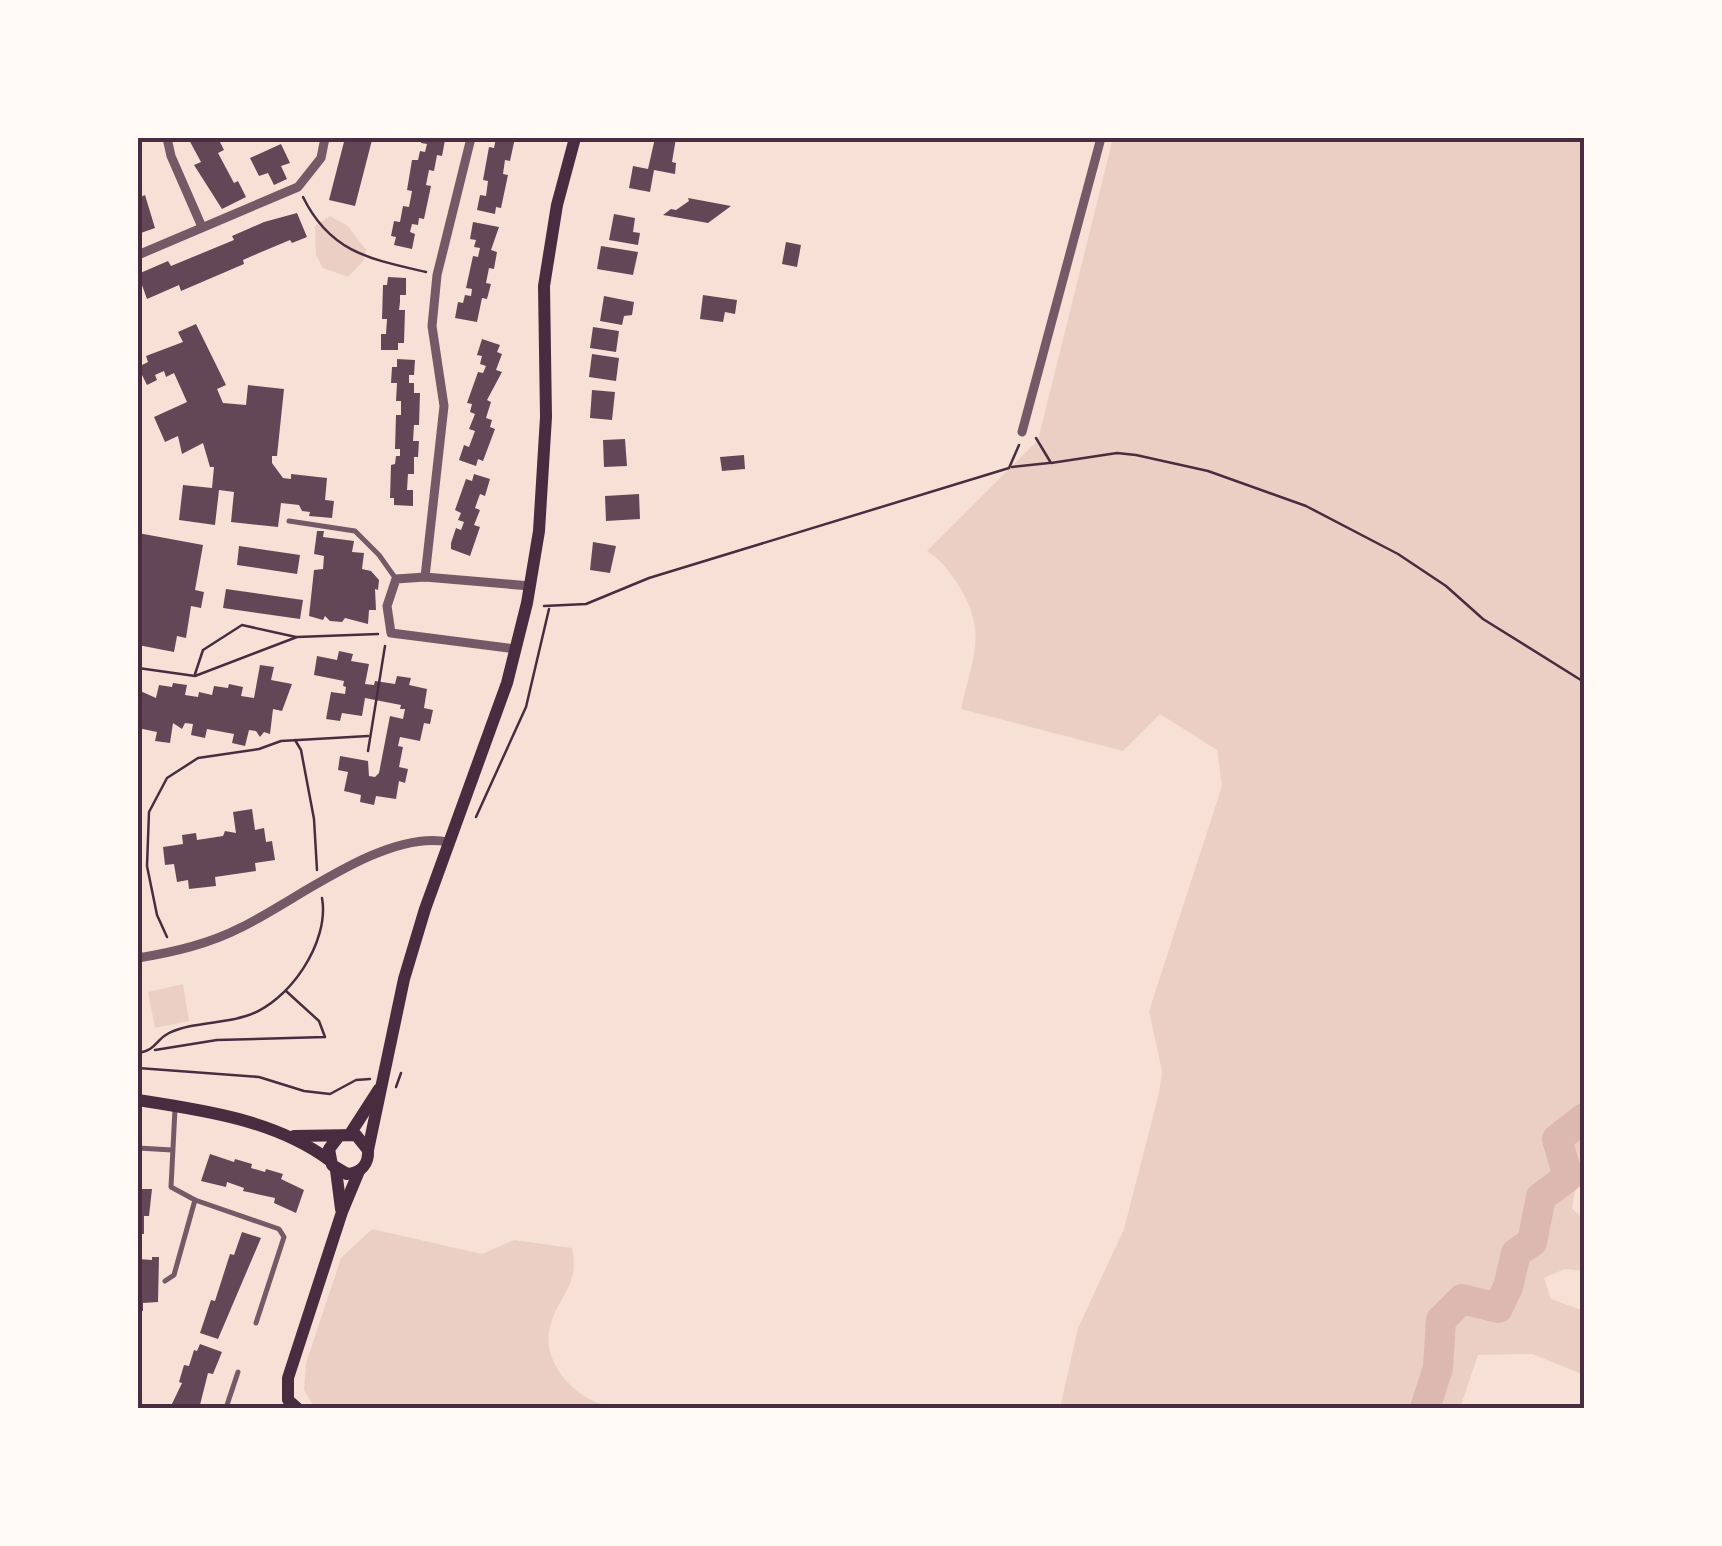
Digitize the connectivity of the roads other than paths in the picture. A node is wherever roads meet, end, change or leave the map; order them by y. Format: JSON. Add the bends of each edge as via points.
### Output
{"nodes":[{"id":1,"x":167,"y":138,"type":"edge"},
{"id":2,"x":326,"y":138,"type":"edge"},
{"id":3,"x":471,"y":138,"type":"edge"},
{"id":4,"x":576,"y":138,"type":"edge"},
{"id":5,"x":1101,"y":138,"type":"edge"},
{"id":6,"x":202,"y":228,"type":"junction"},
{"id":7,"x":138,"y":255,"type":"edge"},
{"id":8,"x":1022,"y":432,"type":"road end"},
{"id":9,"x":289,"y":521,"type":"dead end"},
{"id":10,"x":426,"y":577,"type":"junction"},
{"id":11,"x":396,"y":579,"type":"junction"},
{"id":12,"x":530,"y":586,"type":"junction"},
{"id":13,"x":516,"y":649,"type":"junction"},
{"id":14,"x":448,"y":842,"type":"junction"},
{"id":15,"x":138,"y":958,"type":"edge"},
{"id":16,"x":384,"y":1083,"type":"junction"},
{"id":17,"x":138,"y":1100,"type":"edge"},
{"id":18,"x":175,"y":1106,"type":"junction"},
{"id":19,"x":345,"y":1135,"type":"junction"},
{"id":20,"x":291,"y":1136,"type":"junction"},
{"id":21,"x":138,"y":1148,"type":"edge"},
{"id":22,"x":172,"y":1150,"type":"junction"},
{"id":23,"x":368,"y":1150,"type":"junction"},
{"id":24,"x":332,"y":1165,"type":"junction"},
{"id":25,"x":359,"y":1171,"type":"junction"},
{"id":26,"x":196,"y":1200,"type":"junction"},
{"id":27,"x":342,"y":1212,"type":"junction"},
{"id":28,"x":165,"y":1281,"type":"dead end"},
{"id":29,"x":256,"y":1323,"type":"dead end"},
{"id":30,"x":238,"y":1372,"type":"dead end"},
{"id":31,"x":226,"y":1408,"type":"edge"},
{"id":32,"x":297,"y":1408,"type":"edge"}],
"edges":[{"from":1,"to":6,"type":"street"},
{"from":2,"to":6,"type":"street","via":[[321,158],[298,188]]},
{"from":3,"to":10,"type":"street","via":[[437,275],[432,326],[444,406]]},
{"from":4,"to":12,"type":"main road","via":[[544,286],[546,417]]},
{"from":5,"to":8,"type":"street"},
{"from":6,"to":7,"type":"street"},
{"from":9,"to":11,"type":"lane","via":[[355,531]]},
{"from":10,"to":11,"type":"street"},
{"from":10,"to":12,"type":"street"},
{"from":11,"to":13,"type":"street","via":[[387,606],[391,633]]},
{"from":12,"to":13,"type":"main road"},
{"from":13,"to":14,"type":"main road"},
{"from":14,"to":15,"type":"street","via":[[400,846],[240,929]]},
{"from":14,"to":16,"type":"main road","via":[[404,979]]},
{"from":16,"to":19,"type":"main road"},
{"from":16,"to":23,"type":"main road"},
{"from":17,"to":18,"type":"main road"},
{"from":18,"to":20,"type":"main road"},
{"from":18,"to":22,"type":"lane"},
{"from":19,"to":20,"type":"main road"},
{"from":19,"to":23,"type":"main road","via":[[362,1138]]},
{"from":19,"to":24,"type":"main road","via":[[331,1144]]},
{"from":20,"to":24,"type":"main road"},
{"from":21,"to":22,"type":"lane"},
{"from":22,"to":26,"type":"lane","via":[[171,1186]]},
{"from":23,"to":25,"type":"main road"},
{"from":24,"to":25,"type":"main road","via":[[347,1174]]},
{"from":24,"to":27,"type":"main road"},
{"from":25,"to":27,"type":"main road"},
{"from":26,"to":28,"type":"lane","via":[[174,1275]]},
{"from":26,"to":29,"type":"lane","via":[[279,1229],[284,1237]]},
{"from":27,"to":32,"type":"main road","via":[[288,1378],[288,1400]]},
{"from":30,"to":31,"type":"lane"}]}
